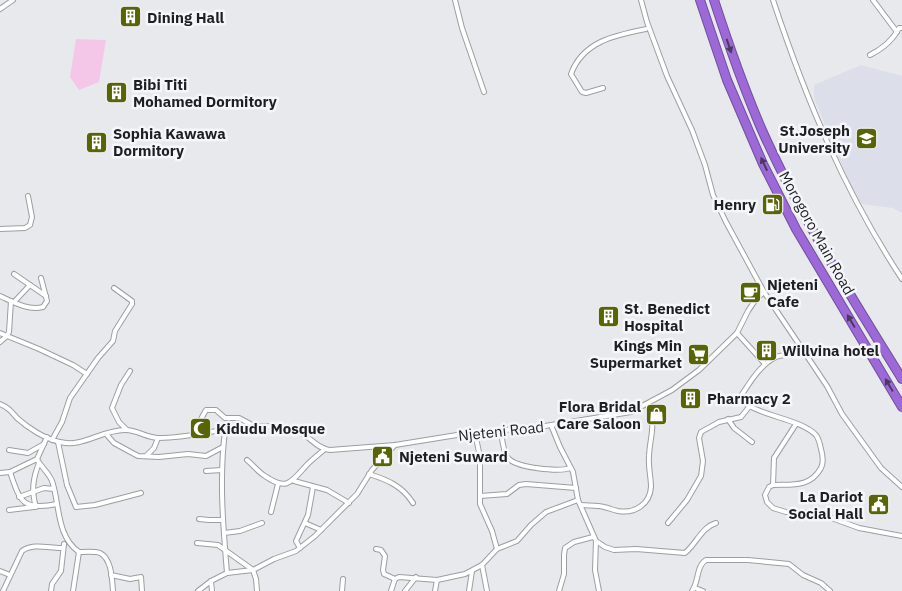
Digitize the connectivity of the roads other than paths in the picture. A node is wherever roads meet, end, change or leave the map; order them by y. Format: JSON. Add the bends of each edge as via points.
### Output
{"nodes":[{"id":1,"x":12,"y":0,"type":"edge"},
{"id":2,"x":455,"y":0,"type":"edge"},
{"id":3,"x":641,"y":0,"type":"edge"},
{"id":4,"x":700,"y":0,"type":"edge"},
{"id":5,"x":714,"y":0,"type":"edge"},
{"id":6,"x":773,"y":0,"type":"edge"},
{"id":7,"x":873,"y":0,"type":"edge"},
{"id":8,"x":2,"y":1,"type":"edge"},
{"id":9,"x":0,"y":8,"type":"edge"},
{"id":10,"x":902,"y":28,"type":"edge"},
{"id":11,"x":646,"y":29,"type":"dead end"},
{"id":12,"x":897,"y":32,"type":"junction"},
{"id":13,"x":870,"y":55,"type":"dead end"},
{"id":14,"x":604,"y":88,"type":"dead end"},
{"id":15,"x":484,"y":92,"type":"dead end"},
{"id":16,"x":28,"y":196,"type":"dead end"},
{"id":17,"x":0,"y":229,"type":"edge"},
{"id":18,"x":14,"y":274,"type":"dead end"},
{"id":19,"x":40,"y":278,"type":"dead end"},
{"id":20,"x":902,"y":279,"type":"edge"},
{"id":21,"x":30,"y":284,"type":"junction"},
{"id":22,"x":114,"y":288,"type":"dead end"},
{"id":23,"x":764,"y":292,"type":"junction"},
{"id":24,"x":0,"y":296,"type":"edge"},
{"id":25,"x":46,"y":296,"type":"junction"},
{"id":26,"x":12,"y":302,"type":"junction"},
{"id":27,"x":0,"y":333,"type":"edge"},
{"id":28,"x":737,"y":333,"type":"junction"},
{"id":29,"x":7,"y":336,"type":"junction"},
{"id":30,"x":0,"y":342,"type":"edge"},
{"id":31,"x":804,"y":351,"type":"junction"},
{"id":32,"x":765,"y":364,"type":"junction"},
{"id":33,"x":130,"y":371,"type":"dead end"},
{"id":34,"x":87,"y":374,"type":"junction"},
{"id":35,"x":902,"y":379,"type":"edge"},
{"id":36,"x":0,"y":404,"type":"edge"},
{"id":37,"x":647,"y":404,"type":"junction"},
{"id":38,"x":749,"y":407,"type":"junction"},
{"id":39,"x":902,"y":407,"type":"edge"},
{"id":40,"x":201,"y":419,"type":"dead end"},
{"id":41,"x":728,"y":419,"type":"junction"},
{"id":42,"x":796,"y":424,"type":"junction"},
{"id":43,"x":551,"y":425,"type":"junction"},
{"id":44,"x":254,"y":426,"type":"junction"},
{"id":45,"x":127,"y":430,"type":"junction"},
{"id":46,"x":225,"y":431,"type":"junction"},
{"id":47,"x":501,"y":431,"type":"junction"},
{"id":48,"x":475,"y":433,"type":"junction"},
{"id":49,"x":106,"y":434,"type":"junction"},
{"id":50,"x":47,"y":437,"type":"junction"},
{"id":51,"x":158,"y":438,"type":"junction"},
{"id":52,"x":52,"y":440,"type":"junction"},
{"id":53,"x":58,"y":442,"type":"junction"},
{"id":54,"x":752,"y":442,"type":"dead end"},
{"id":55,"x":44,"y":444,"type":"junction"},
{"id":56,"x":395,"y":445,"type":"junction"},
{"id":57,"x":223,"y":447,"type":"junction"},
{"id":58,"x":9,"y":450,"type":"dead end"},
{"id":59,"x":325,"y":450,"type":"junction"},
{"id":60,"x":146,"y":456,"type":"junction"},
{"id":61,"x":247,"y":460,"type":"dead end"},
{"id":62,"x":38,"y":461,"type":"junction"},
{"id":63,"x":570,"y":468,"type":"junction"},
{"id":64,"x":222,"y":470,"type":"junction"},
{"id":65,"x":206,"y":471,"type":"dead end"},
{"id":66,"x":10,"y":472,"type":"junction"},
{"id":67,"x":0,"y":473,"type":"edge"},
{"id":68,"x":369,"y":474,"type":"junction"},
{"id":69,"x":294,"y":481,"type":"junction"},
{"id":70,"x":278,"y":484,"type":"junction"},
{"id":71,"x":772,"y":485,"type":"junction"},
{"id":72,"x":313,"y":487,"type":"junction"},
{"id":73,"x":902,"y":487,"type":"edge"},
{"id":74,"x":576,"y":488,"type":"junction"},
{"id":75,"x":54,"y":489,"type":"junction"},
{"id":76,"x":33,"y":492,"type":"junction"},
{"id":77,"x":141,"y":493,"type":"dead end"},
{"id":78,"x":480,"y":496,"type":"junction"},
{"id":79,"x":19,"y":497,"type":"junction"},
{"id":80,"x":578,"y":500,"type":"junction"},
{"id":81,"x":348,"y":503,"type":"junction"},
{"id":82,"x":413,"y":503,"type":"dead end"},
{"id":83,"x":56,"y":504,"type":"junction"},
{"id":84,"x":580,"y":505,"type":"junction"},
{"id":85,"x":35,"y":507,"type":"junction"},
{"id":86,"x":9,"y":510,"type":"dead end"},
{"id":87,"x":271,"y":512,"type":"dead end"},
{"id":88,"x":199,"y":519,"type":"dead end"},
{"id":89,"x":222,"y":520,"type":"junction"},
{"id":90,"x":716,"y":522,"type":"dead end"},
{"id":91,"x":262,"y":523,"type":"dead end"},
{"id":92,"x":305,"y":523,"type":"junction"},
{"id":93,"x":668,"y":523,"type":"dead end"},
{"id":94,"x":322,"y":530,"type":"junction"},
{"id":95,"x":224,"y":533,"type":"junction"},
{"id":96,"x":902,"y":536,"type":"edge"},
{"id":97,"x":594,"y":539,"type":"junction"},
{"id":98,"x":197,"y":543,"type":"dead end"},
{"id":99,"x":300,"y":548,"type":"junction"},
{"id":100,"x":376,"y":549,"type":"dead end"},
{"id":101,"x":497,"y":549,"type":"junction"},
{"id":102,"x":225,"y":550,"type":"junction"},
{"id":103,"x":79,"y":552,"type":"junction"},
{"id":104,"x":482,"y":565,"type":"junction"},
{"id":105,"x":253,"y":570,"type":"junction"},
{"id":106,"x":472,"y":570,"type":"junction"},
{"id":107,"x":0,"y":572,"type":"edge"},
{"id":108,"x":227,"y":573,"type":"junction"},
{"id":109,"x":10,"y":575,"type":"junction"},
{"id":110,"x":111,"y":575,"type":"junction"},
{"id":111,"x":416,"y":577,"type":"junction"},
{"id":112,"x":343,"y":579,"type":"dead end"},
{"id":113,"x":395,"y":579,"type":"junction"},
{"id":114,"x":437,"y":580,"type":"junction"},
{"id":115,"x":212,"y":581,"type":"junction"},
{"id":116,"x":693,"y":589,"type":"edge"},
{"id":117,"x":4,"y":591,"type":"edge"},
{"id":118,"x":51,"y":591,"type":"edge"},
{"id":119,"x":73,"y":591,"type":"edge"},
{"id":120,"x":113,"y":591,"type":"edge"},
{"id":121,"x":142,"y":591,"type":"edge"},
{"id":122,"x":198,"y":591,"type":"edge"},
{"id":123,"x":212,"y":591,"type":"edge"},
{"id":124,"x":257,"y":591,"type":"edge"},
{"id":125,"x":342,"y":591,"type":"edge"},
{"id":126,"x":391,"y":591,"type":"edge"},
{"id":127,"x":405,"y":591,"type":"edge"},
{"id":128,"x":435,"y":591,"type":"edge"},
{"id":129,"x":469,"y":591,"type":"edge"},
{"id":130,"x":487,"y":591,"type":"edge"},
{"id":131,"x":559,"y":591,"type":"edge"},
{"id":132,"x":599,"y":591,"type":"edge"},
{"id":133,"x":703,"y":591,"type":"edge"},
{"id":134,"x":830,"y":591,"type":"edge"}],
"edges":[{"from":1,"to":9,"type":"street"},
{"from":2,"to":15,"type":"street"},
{"from":3,"to":23,"type":"street","via":[[667,76],[705,165],[713,195]]},
{"from":39,"to":4,"type":"highway","name":"Morogoro Main Road","one_way":true,"via":[[796,229],[763,164],[727,80]]},
{"from":5,"to":35,"type":"highway","name":"Morogoro Main Road","one_way":true,"via":[[740,78],[810,226]]},
{"from":6,"to":20,"type":"street","via":[[806,95],[831,154]]},
{"from":7,"to":12,"type":"street"},
{"from":8,"to":9,"type":"street"},
{"from":10,"to":12,"type":"street"},
{"from":11,"to":14,"type":"street","via":[[596,43],[574,66],[571,74],[582,92]]},
{"from":12,"to":13,"type":"street","via":[[880,50]]},
{"from":16,"to":17,"type":"street","via":[[32,217],[30,225]]},
{"from":18,"to":21,"type":"street"},
{"from":19,"to":25,"type":"street"},
{"from":21,"to":25,"type":"street"},
{"from":21,"to":26,"type":"street"},
{"from":22,"to":34,"type":"street","via":[[132,300],[132,304],[113,341]]},
{"from":23,"to":28,"type":"street","name":"Njeteni Road","via":[[748,311]]},
{"from":23,"to":31,"type":"street"},
{"from":24,"to":26,"type":"street"},
{"from":25,"to":26,"type":"street","via":[[46,304],[38,308]]},
{"from":26,"to":29,"type":"street"},
{"from":27,"to":29,"type":"street"},
{"from":28,"to":32,"type":"street"},
{"from":28,"to":37,"type":"street","name":"Njeteni Road","via":[[699,370]]},
{"from":29,"to":30,"type":"street"},
{"from":29,"to":34,"type":"street"},
{"from":31,"to":32,"type":"street"},
{"from":31,"to":73,"type":"street","via":[[859,438],[881,468]]},
{"from":32,"to":38,"type":"street","via":[[741,396]]},
{"from":33,"to":45,"type":"street","via":[[112,408]]},
{"from":34,"to":52,"type":"street","via":[[70,398]]},
{"from":36,"to":50,"type":"street"},
{"from":37,"to":43,"type":"street","name":"Njeteni Road","via":[[625,413]]},
{"from":37,"to":84,"type":"street","via":[[653,418],[649,458],[651,488],[647,501],[628,511]]},
{"from":38,"to":41,"type":"street","via":[[741,417]]},
{"from":38,"to":42,"type":"street"},
{"from":40,"to":44,"type":"street","via":[[206,410],[216,410],[225,418],[238,418]]},
{"from":41,"to":54,"type":"street"},
{"from":41,"to":93,"type":"street","via":[[700,435],[701,476]]},
{"from":42,"to":71,"type":"street","via":[[774,458]]},
{"from":42,"to":71,"type":"street","via":[[816,436],[822,465],[805,484]]},
{"from":43,"to":47,"type":"street","name":"Njeteni Road"},
{"from":43,"to":63,"type":"street"},
{"from":44,"to":46,"type":"street"},
{"from":44,"to":59,"type":"street","via":[[296,430]]},
{"from":45,"to":49,"type":"street"},
{"from":45,"to":51,"type":"street"},
{"from":46,"to":51,"type":"street"},
{"from":46,"to":57,"type":"street"},
{"from":47,"to":48,"type":"street","name":"Njeteni Road"},
{"from":47,"to":63,"type":"street","via":[[505,453],[511,461],[553,470]]},
{"from":48,"to":56,"type":"street","name":"Njeteni Road"},
{"from":48,"to":78,"type":"street","via":[[480,457]]},
{"from":49,"to":53,"type":"street","via":[[72,444]]},
{"from":49,"to":60,"type":"street","via":[[136,456]]},
{"from":50,"to":52,"type":"street"},
{"from":50,"to":55,"type":"street"},
{"from":51,"to":60,"type":"street"},
{"from":52,"to":53,"type":"street"},
{"from":53,"to":77,"type":"street","via":[[67,485],[76,507]]},
{"from":55,"to":58,"type":"street","via":[[28,453]]},
{"from":55,"to":62,"type":"street"},
{"from":56,"to":59,"type":"street","name":"Njeteni Road"},
{"from":56,"to":68,"type":"street"},
{"from":57,"to":60,"type":"street","via":[[206,456]]},
{"from":57,"to":64,"type":"street"},
{"from":59,"to":69,"type":"street"},
{"from":61,"to":70,"type":"street"},
{"from":62,"to":66,"type":"street"},
{"from":62,"to":75,"type":"street"},
{"from":62,"to":76,"type":"street"},
{"from":63,"to":74,"type":"street"},
{"from":64,"to":65,"type":"street"},
{"from":64,"to":89,"type":"street"},
{"from":66,"to":67,"type":"street"},
{"from":66,"to":79,"type":"street"},
{"from":68,"to":81,"type":"street","via":[[362,488]]},
{"from":68,"to":82,"type":"street","via":[[399,487]]},
{"from":69,"to":70,"type":"street","via":[[287,485]]},
{"from":69,"to":72,"type":"street"},
{"from":70,"to":87,"type":"street"},
{"from":71,"to":96,"type":"street","via":[[766,490],[766,495],[773,508],[786,512],[818,513],[859,528]]},
{"from":72,"to":81,"type":"street","via":[[327,490]]},
{"from":72,"to":92,"type":"street"},
{"from":74,"to":78,"type":"street","via":[[526,484],[507,494]]},
{"from":74,"to":80,"type":"street"},
{"from":75,"to":76,"type":"street"},
{"from":75,"to":83,"type":"street"},
{"from":76,"to":79,"type":"street"},
{"from":76,"to":85,"type":"street"},
{"from":78,"to":101,"type":"street"},
{"from":79,"to":85,"type":"street"},
{"from":80,"to":84,"type":"street"},
{"from":80,"to":101,"type":"street","via":[[546,512],[517,540]]},
{"from":81,"to":94,"type":"street"},
{"from":83,"to":85,"type":"street"},
{"from":83,"to":103,"type":"street","via":[[68,541]]},
{"from":84,"to":97,"type":"street"},
{"from":85,"to":86,"type":"street"},
{"from":88,"to":89,"type":"street"},
{"from":89,"to":95,"type":"street"},
{"from":90,"to":97,"type":"street","via":[[685,553],[614,550]]},
{"from":91,"to":95,"type":"street"},
{"from":92,"to":94,"type":"street"},
{"from":92,"to":99,"type":"street","via":[[296,541]]},
{"from":94,"to":99,"type":"street"},
{"from":95,"to":102,"type":"street"},
{"from":97,"to":131,"type":"street","via":[[574,542],[565,548],[565,570]]},
{"from":97,"to":132,"type":"street"},
{"from":98,"to":102,"type":"street","via":[[214,544]]},
{"from":99,"to":105,"type":"street"},
{"from":100,"to":113,"type":"street","via":[[385,556],[384,574]]},
{"from":101,"to":104,"type":"street"},
{"from":102,"to":105,"type":"street"},
{"from":102,"to":108,"type":"street"},
{"from":103,"to":110,"type":"street","via":[[99,553],[108,563]]},
{"from":103,"to":119,"type":"street"},
{"from":104,"to":106,"type":"street"},
{"from":104,"to":130,"type":"street"},
{"from":105,"to":108,"type":"street"},
{"from":105,"to":124,"type":"street"},
{"from":106,"to":114,"type":"street"},
{"from":106,"to":129,"type":"street"},
{"from":107,"to":109,"type":"street"},
{"from":108,"to":115,"type":"street"},
{"from":109,"to":117,"type":"street"},
{"from":109,"to":118,"type":"street","via":[[26,548],[63,546],[61,571]]},
{"from":110,"to":120,"type":"street"},
{"from":110,"to":121,"type":"street","via":[[141,578]]},
{"from":111,"to":113,"type":"street"},
{"from":111,"to":114,"type":"street"},
{"from":111,"to":127,"type":"street"},
{"from":112,"to":125,"type":"street"},
{"from":113,"to":126,"type":"street"},
{"from":114,"to":128,"type":"street"},
{"from":115,"to":122,"type":"street"},
{"from":115,"to":123,"type":"street"},
{"from":116,"to":133,"type":"street"},
{"from":116,"to":134,"type":"street","via":[[703,561],[748,560],[789,564]]}]}
